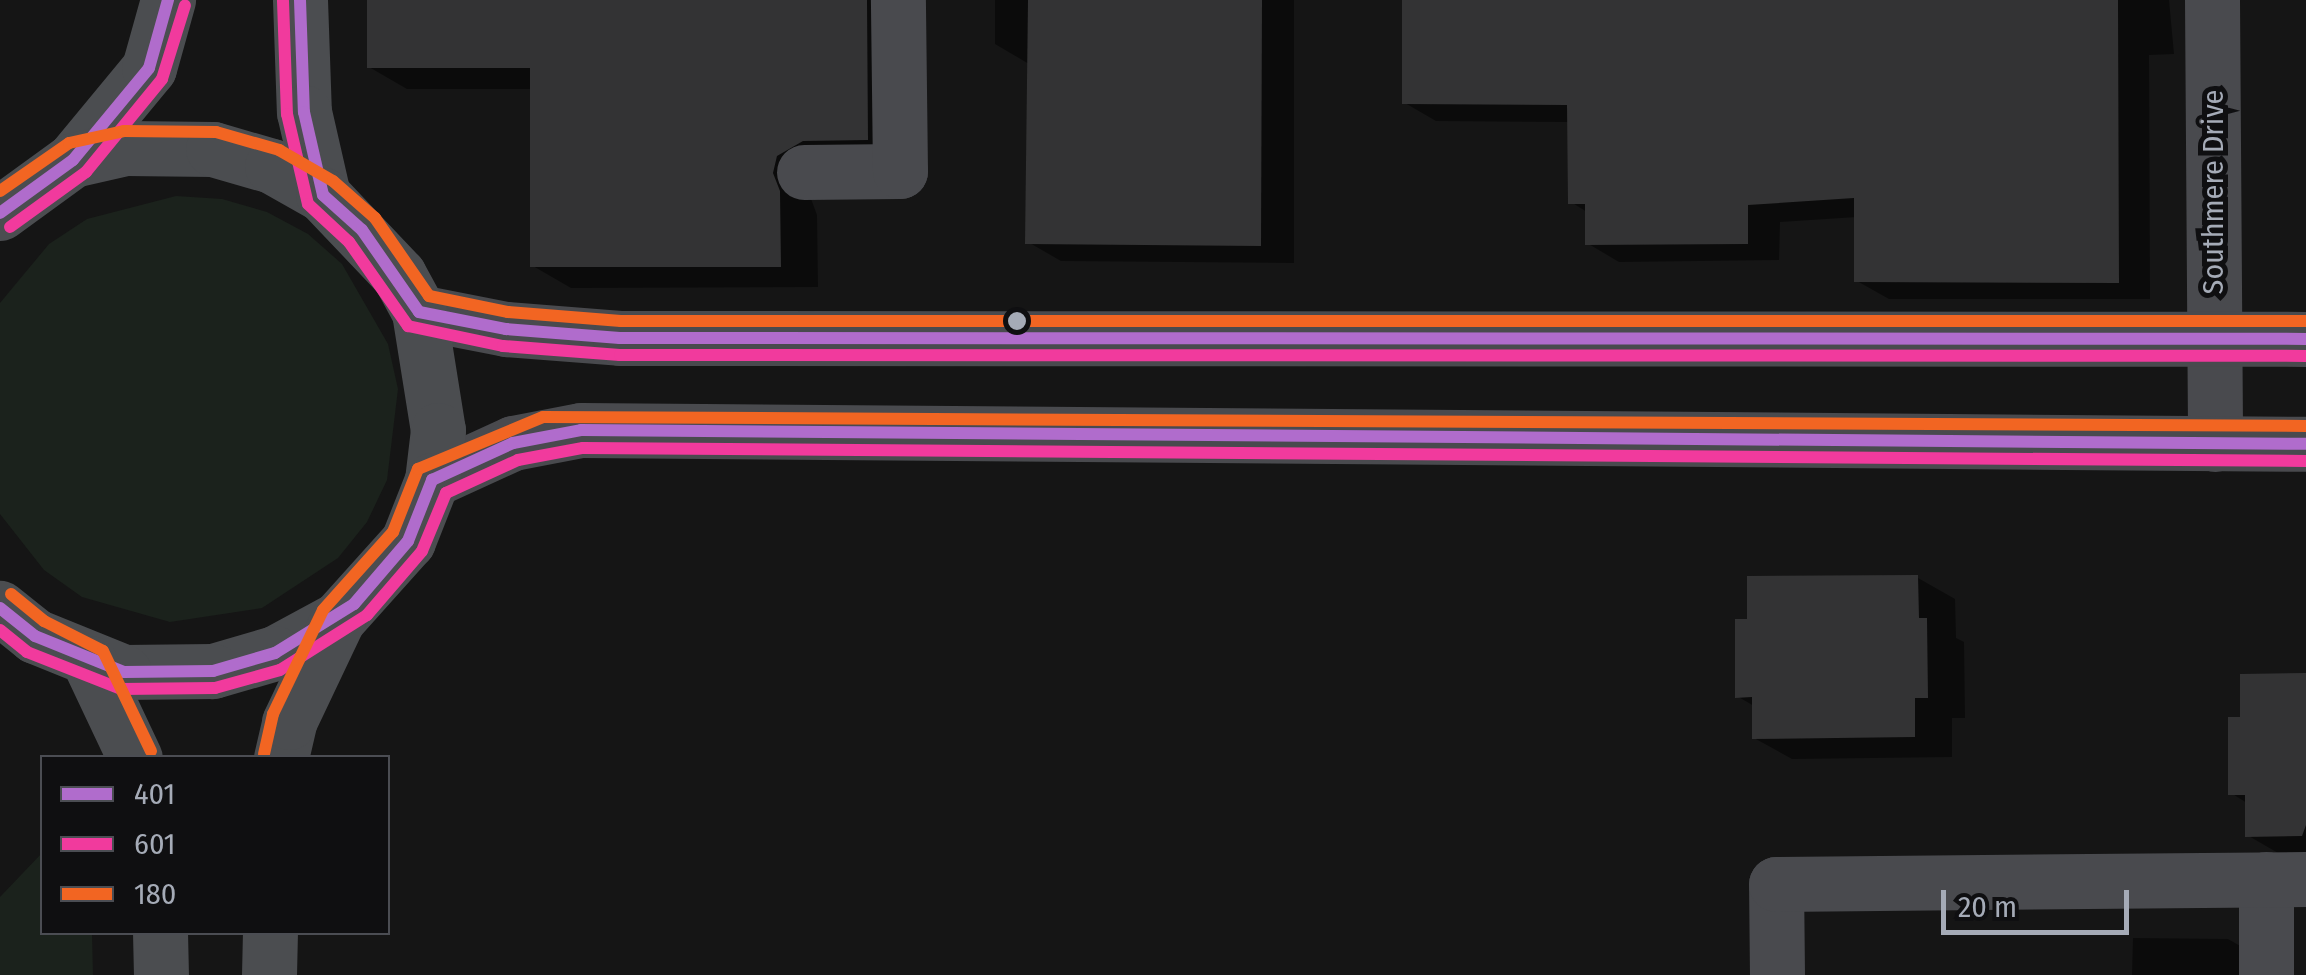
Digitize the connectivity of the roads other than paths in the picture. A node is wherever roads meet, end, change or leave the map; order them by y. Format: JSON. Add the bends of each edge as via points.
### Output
{"nodes":[{"id":1,"x":168,"y":0,"type":"edge"},
{"id":2,"x":300,"y":0,"type":"edge"},
{"id":3,"x":898,"y":0,"type":"edge"},
{"id":4,"x":2212,"y":0,"type":"edge"},
{"id":5,"x":73,"y":160,"type":"junction"},
{"id":6,"x":804,"y":172,"type":"dead end"},
{"id":7,"x":323,"y":194,"type":"junction"},
{"id":8,"x":0,"y":213,"type":"edge"},
{"id":9,"x":419,"y":312,"type":"junction"},
{"id":10,"x":2214,"y":340,"type":"junction"},
{"id":11,"x":2306,"y":340,"type":"edge"},
{"id":12,"x":2215,"y":444,"type":"junction"},
{"id":13,"x":2306,"y":444,"type":"edge"},
{"id":14,"x":432,"y":480,"type":"junction"},
{"id":15,"x":0,"y":608,"type":"edge"},
{"id":16,"x":338,"y":619,"type":"junction"},
{"id":17,"x":90,"y":663,"type":"junction"},
{"id":18,"x":134,"y":755,"type":"edge"},
{"id":19,"x":282,"y":755,"type":"edge"},
{"id":20,"x":2286,"y":879,"type":"edge"},
{"id":21,"x":160,"y":935,"type":"edge"},
{"id":22,"x":270,"y":935,"type":"edge"},
{"id":23,"x":162,"y":975,"type":"edge"},
{"id":24,"x":269,"y":975,"type":"edge"},
{"id":25,"x":1777,"y":975,"type":"edge"},
{"id":26,"x":2266,"y":975,"type":"edge"}],
"edges":[{"from":1,"to":5,"type":"main road","via":[[149,68]]},
{"from":2,"to":7,"type":"main road","via":[[304,112]]},
{"from":3,"to":6,"type":"street","via":[[900,171]]},
{"from":4,"to":10,"type":"street","name":"Southmere Drive"},
{"from":5,"to":7,"type":"main road","via":[[126,148],[214,148],[272,166]]},
{"from":5,"to":8,"type":"main road"},
{"from":7,"to":9,"type":"main road","via":[[399,274]]},
{"from":9,"to":10,"type":"street","via":[[506,329],[620,338]]},
{"from":9,"to":14,"type":"main road","via":[[434,376]]},
{"from":10,"to":11,"type":"street"},
{"from":10,"to":12,"type":"street","name":"Southmere Drive"},
{"from":12,"to":13,"type":"street"},
{"from":12,"to":14,"type":"street","via":[[581,430],[513,444]]},
{"from":14,"to":16,"type":"main road","via":[[408,541]]},
{"from":15,"to":17,"type":"main road","via":[[34,636]]},
{"from":16,"to":17,"type":"main road","via":[[276,654],[213,671],[124,672]]},
{"from":16,"to":19,"type":"main road","via":[[289,722]]},
{"from":17,"to":18,"type":"main road"},
{"from":20,"to":25,"type":"street","via":[[1776,884]]},
{"from":20,"to":26,"type":"street"},
{"from":21,"to":23,"type":"main road"},
{"from":22,"to":24,"type":"main road"}]}
